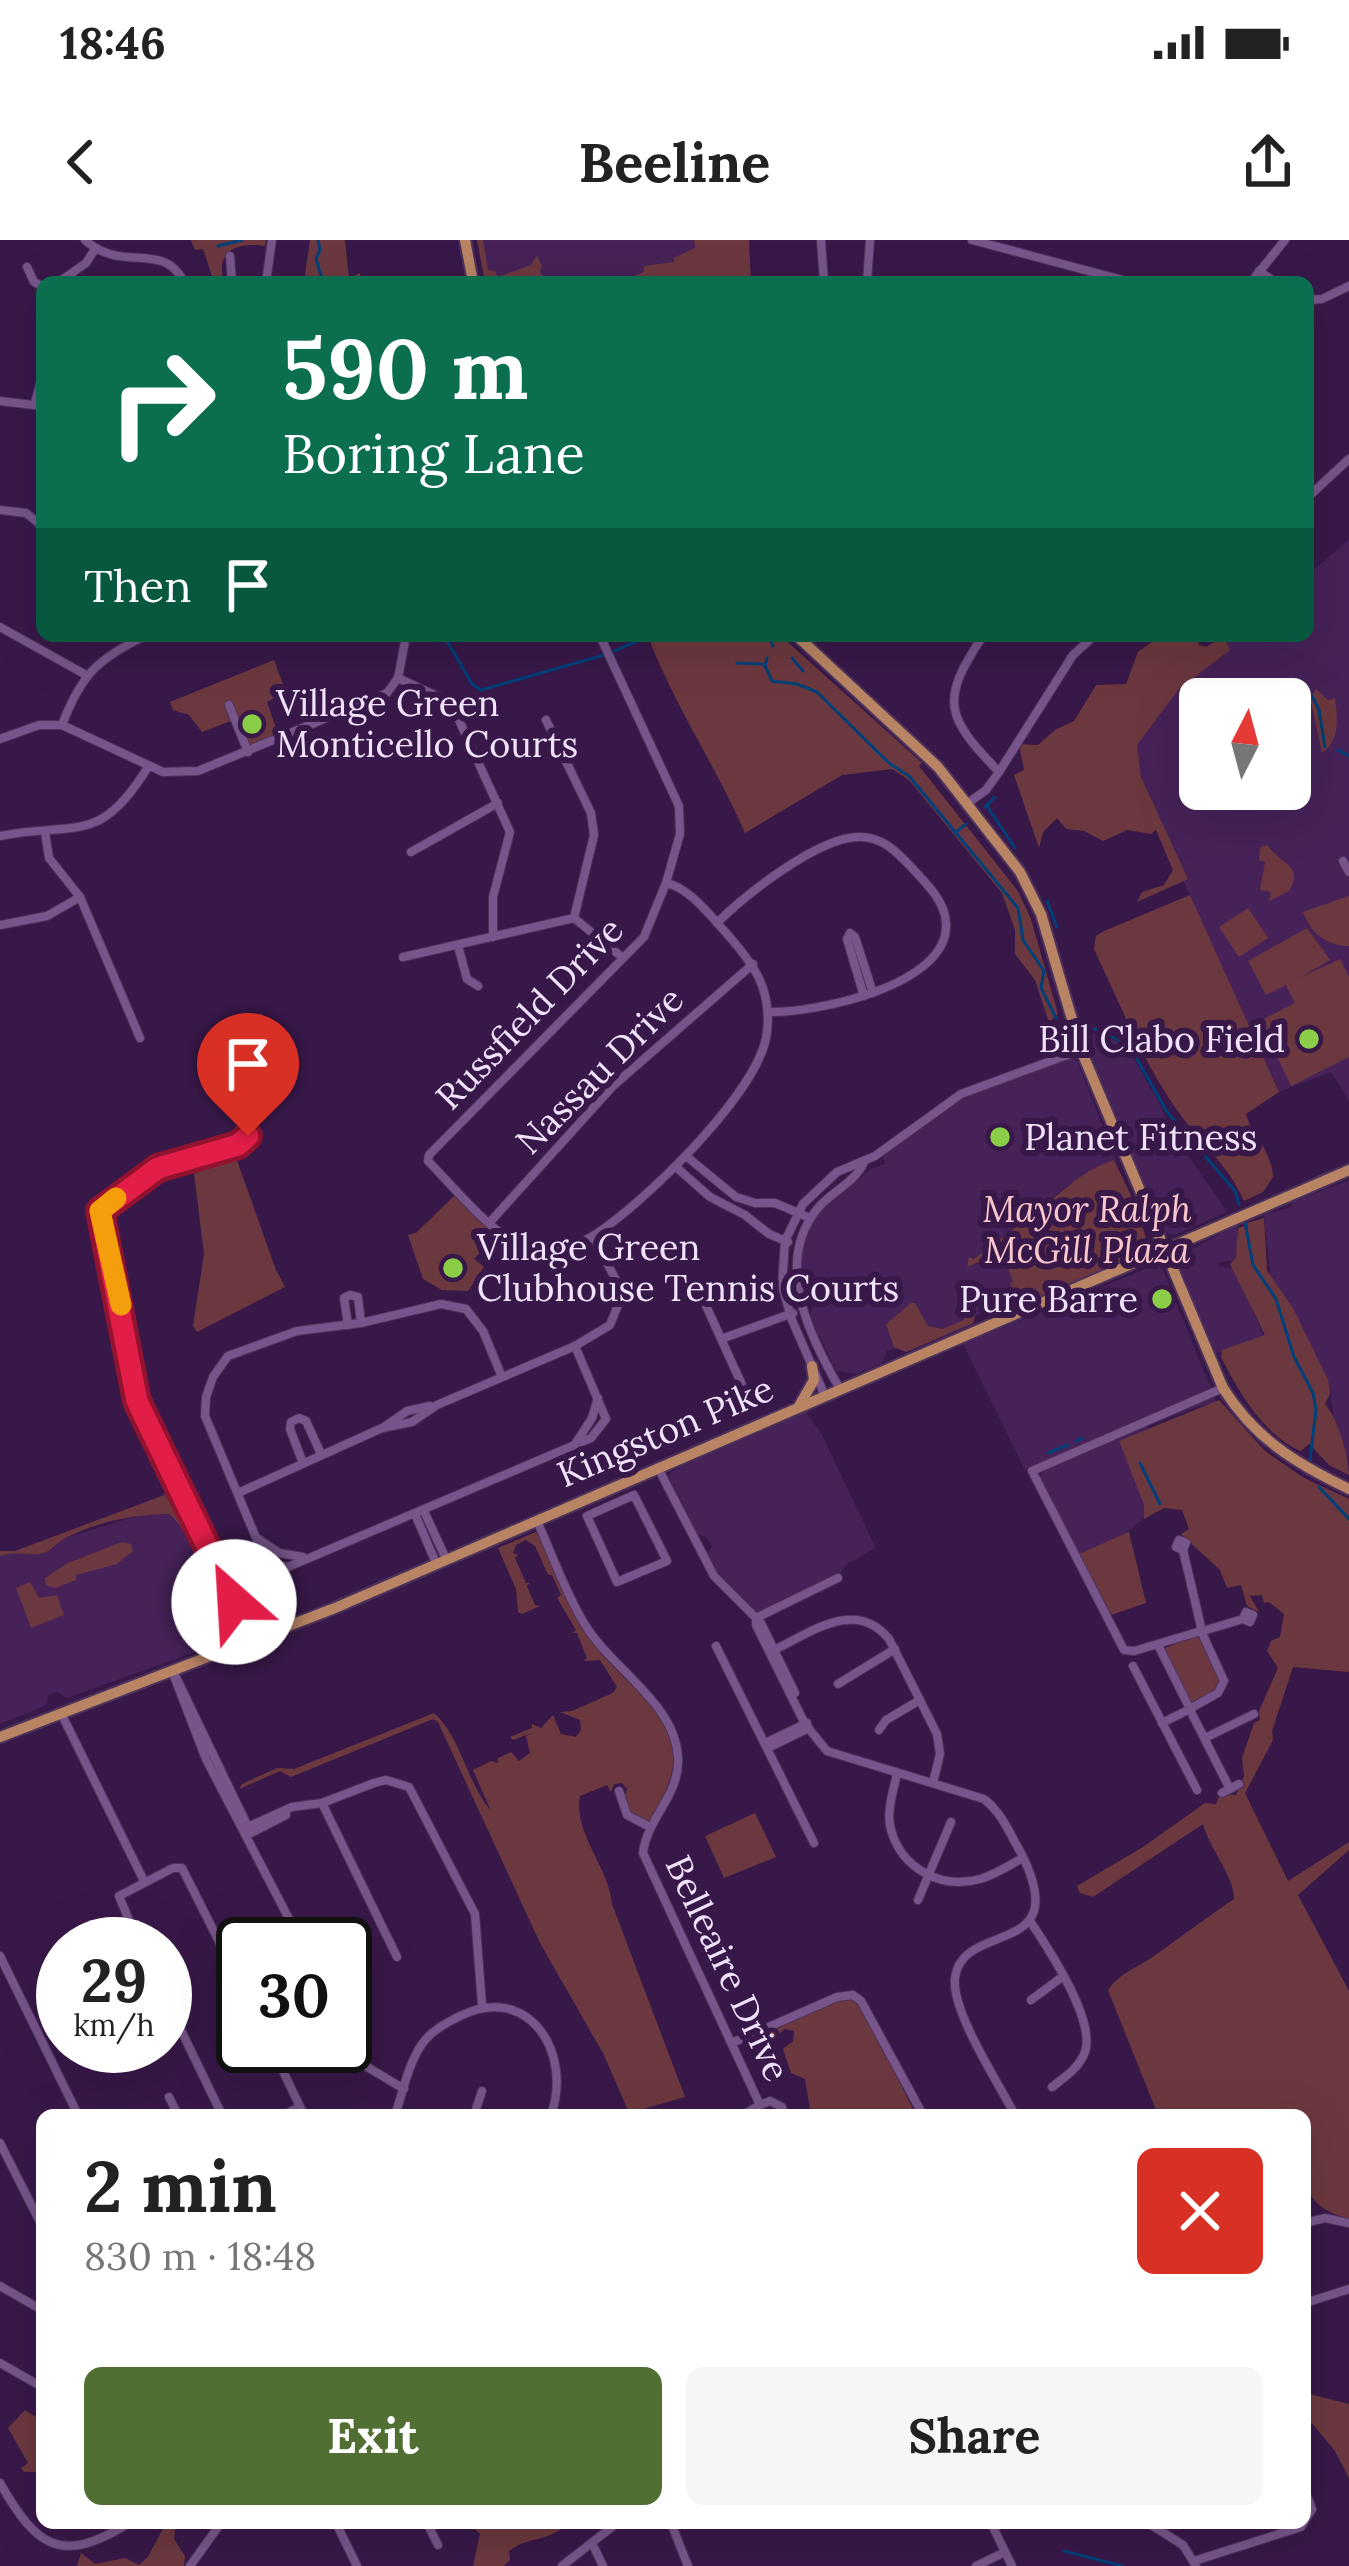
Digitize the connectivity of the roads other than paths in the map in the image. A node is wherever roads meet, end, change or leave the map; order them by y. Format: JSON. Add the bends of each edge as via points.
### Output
{"nodes":[{"id":1,"x":86,"y":240,"type":"edge"},
{"id":2,"x":272,"y":240,"type":"edge"},
{"id":3,"x":465,"y":240,"type":"edge"},
{"id":4,"x":820,"y":240,"type":"edge"},
{"id":5,"x":870,"y":240,"type":"edge"},
{"id":6,"x":972,"y":240,"type":"edge"},
{"id":7,"x":1285,"y":240,"type":"edge"},
{"id":8,"x":95,"y":249,"type":"junction"},
{"id":9,"x":230,"y":256,"type":"dead end"},
{"id":10,"x":27,"y":267,"type":"dead end"},
{"id":11,"x":1259,"y":271,"type":"junction"},
{"id":12,"x":67,"y":276,"type":"edge"},
{"id":13,"x":182,"y":276,"type":"edge"},
{"id":14,"x":232,"y":276,"type":"edge"},
{"id":15,"x":267,"y":276,"type":"edge"},
{"id":16,"x":472,"y":276,"type":"edge"},
{"id":17,"x":823,"y":276,"type":"edge"},
{"id":18,"x":867,"y":276,"type":"edge"},
{"id":19,"x":1107,"y":276,"type":"edge"},
{"id":20,"x":1255,"y":276,"type":"edge"},
{"id":21,"x":1266,"y":276,"type":"edge"},
{"id":22,"x":36,"y":283,"type":"edge"},
{"id":23,"x":1349,"y":286,"type":"edge"},
{"id":24,"x":1314,"y":300,"type":"edge"},
{"id":25,"x":0,"y":401,"type":"edge"},
{"id":26,"x":36,"y":405,"type":"edge"},
{"id":27,"x":1349,"y":460,"type":"edge"},
{"id":28,"x":1314,"y":492,"type":"edge"},
{"id":29,"x":0,"y":511,"type":"edge"},
{"id":30,"x":36,"y":522,"type":"edge"},
{"id":31,"x":0,"y":627,"type":"edge"},
{"id":32,"x":133,"y":642,"type":"edge"},
{"id":33,"x":405,"y":642,"type":"edge"},
{"id":34,"x":603,"y":642,"type":"edge"},
{"id":35,"x":805,"y":642,"type":"edge"},
{"id":36,"x":979,"y":642,"type":"edge"},
{"id":37,"x":1087,"y":642,"type":"edge"},
{"id":38,"x":86,"y":675,"type":"junction"},
{"id":39,"x":398,"y":678,"type":"junction"},
{"id":40,"x":229,"y":705,"type":"dead end"},
{"id":41,"x":546,"y":720,"type":"dead end"},
{"id":42,"x":62,"y":725,"type":"junction"},
{"id":43,"x":0,"y":739,"type":"edge"},
{"id":44,"x":248,"y":752,"type":"junction"},
{"id":45,"x":148,"y":767,"type":"junction"},
{"id":46,"x":999,"y":772,"type":"junction"},
{"id":47,"x":498,"y":803,"type":"junction"},
{"id":48,"x":968,"y":803,"type":"junction"},
{"id":49,"x":45,"y":832,"type":"junction"},
{"id":50,"x":0,"y":836,"type":"edge"},
{"id":51,"x":411,"y":852,"type":"dead end"},
{"id":52,"x":1343,"y":860,"type":"dead end"},
{"id":53,"x":1349,"y":872,"type":"edge"},
{"id":54,"x":666,"y":883,"type":"junction"},
{"id":55,"x":80,"y":897,"type":"junction"},
{"id":56,"x":574,"y":918,"type":"junction"},
{"id":57,"x":717,"y":923,"type":"junction"},
{"id":58,"x":0,"y":925,"type":"edge"},
{"id":59,"x":493,"y":937,"type":"junction"},
{"id":60,"x":458,"y":946,"type":"junction"},
{"id":61,"x":403,"y":957,"type":"dead end"},
{"id":62,"x":623,"y":958,"type":"junction"},
{"id":63,"x":753,"y":964,"type":"junction"},
{"id":64,"x":478,"y":986,"type":"dead end"},
{"id":65,"x":868,"y":994,"type":"junction"},
{"id":66,"x":769,"y":1012,"type":"junction"},
{"id":67,"x":140,"y":1038,"type":"dead end"},
{"id":68,"x":1081,"y":1050,"type":"junction"},
{"id":69,"x":247,"y":1128,"type":"dead end"},
{"id":70,"x":686,"y":1156,"type":"junction"},
{"id":71,"x":864,"y":1162,"type":"junction"},
{"id":72,"x":676,"y":1167,"type":"junction"},
{"id":73,"x":1349,"y":1170,"type":"edge"},
{"id":74,"x":760,"y":1202,"type":"junction"},
{"id":75,"x":797,"y":1212,"type":"junction"},
{"id":76,"x":810,"y":1218,"type":"junction"},
{"id":77,"x":752,"y":1220,"type":"junction"},
{"id":78,"x":490,"y":1222,"type":"junction"},
{"id":79,"x":593,"y":1236,"type":"junction"},
{"id":80,"x":785,"y":1240,"type":"junction"},
{"id":81,"x":799,"y":1245,"type":"junction"},
{"id":82,"x":1164,"y":1251,"type":"junction"},
{"id":83,"x":698,"y":1288,"type":"dead end"},
{"id":84,"x":804,"y":1311,"type":"junction"},
{"id":85,"x":790,"y":1314,"type":"junction"},
{"id":86,"x":361,"y":1323,"type":"junction"},
{"id":87,"x":348,"y":1325,"type":"junction"},
{"id":88,"x":722,"y":1339,"type":"junction"},
{"id":89,"x":575,"y":1346,"type":"junction"},
{"id":90,"x":812,"y":1366,"type":"junction"},
{"id":91,"x":502,"y":1377,"type":"junction"},
{"id":92,"x":742,"y":1385,"type":"dead end"},
{"id":93,"x":1223,"y":1388,"type":"junction"},
{"id":94,"x":840,"y":1389,"type":"junction"},
{"id":95,"x":825,"y":1396,"type":"junction"},
{"id":96,"x":798,"y":1407,"type":"junction"},
{"id":97,"x":321,"y":1454,"type":"junction"},
{"id":98,"x":303,"y":1463,"type":"junction"},
{"id":99,"x":658,"y":1467,"type":"junction"},
{"id":100,"x":626,"y":1481,"type":"junction"},
{"id":101,"x":1349,"y":1489,"type":"edge"},
{"id":102,"x":238,"y":1492,"type":"junction"},
{"id":103,"x":634,"y":1496,"type":"junction"},
{"id":104,"x":419,"y":1512,"type":"junction"},
{"id":105,"x":536,"y":1520,"type":"junction"},
{"id":106,"x":1183,"y":1550,"type":"dead end"},
{"id":107,"x":441,"y":1561,"type":"junction"},
{"id":108,"x":838,"y":1578,"type":"dead end"},
{"id":109,"x":756,"y":1618,"type":"junction"},
{"id":110,"x":1243,"y":1619,"type":"dead end"},
{"id":111,"x":1202,"y":1631,"type":"junction"},
{"id":112,"x":254,"y":1642,"type":"junction"},
{"id":113,"x":1158,"y":1645,"type":"junction"},
{"id":114,"x":716,"y":1646,"type":"dead end"},
{"id":115,"x":895,"y":1649,"type":"junction"},
{"id":116,"x":774,"y":1650,"type":"junction"},
{"id":117,"x":1133,"y":1666,"type":"dead end"},
{"id":118,"x":172,"y":1671,"type":"junction"},
{"id":119,"x":838,"y":1684,"type":"dead end"},
{"id":120,"x":920,"y":1700,"type":"junction"},
{"id":121,"x":1190,"y":1709,"type":"junction"},
{"id":122,"x":61,"y":1713,"type":"junction"},
{"id":123,"x":1254,"y":1714,"type":"dead end"},
{"id":124,"x":1162,"y":1723,"type":"junction"},
{"id":125,"x":808,"y":1725,"type":"junction"},
{"id":126,"x":879,"y":1730,"type":"dead end"},
{"id":127,"x":0,"y":1737,"type":"edge"},
{"id":128,"x":1204,"y":1738,"type":"junction"},
{"id":129,"x":767,"y":1746,"type":"junction"},
{"id":130,"x":897,"y":1774,"type":"junction"},
{"id":131,"x":933,"y":1783,"type":"junction"},
{"id":132,"x":1231,"y":1789,"type":"dead end"},
{"id":133,"x":1196,"y":1790,"type":"dead end"},
{"id":134,"x":620,"y":1791,"type":"dead end"},
{"id":135,"x":322,"y":1804,"type":"junction"},
{"id":136,"x":951,"y":1822,"type":"dead end"},
{"id":137,"x":650,"y":1826,"type":"junction"},
{"id":138,"x":246,"y":1830,"type":"junction"},
{"id":139,"x":814,"y":1844,"type":"dead end"},
{"id":140,"x":1023,"y":1858,"type":"junction"},
{"id":141,"x":930,"y":1875,"type":"junction"},
{"id":142,"x":144,"y":1881,"type":"junction"},
{"id":143,"x":918,"y":1900,"type":"dead end"},
{"id":144,"x":128,"y":1917,"type":"edge"},
{"id":145,"x":289,"y":1917,"type":"edge"},
{"id":146,"x":1030,"y":1921,"type":"junction"},
{"id":147,"x":216,"y":1935,"type":"edge"},
{"id":148,"x":0,"y":1956,"type":"edge"},
{"id":149,"x":397,"y":1957,"type":"dead end"},
{"id":150,"x":1062,"y":1977,"type":"junction"},
{"id":151,"x":1031,"y":2000,"type":"dead end"},
{"id":152,"x":482,"y":2005,"type":"junction"},
{"id":153,"x":731,"y":2043,"type":"junction"},
{"id":154,"x":192,"y":2054,"type":"edge"},
{"id":155,"x":372,"y":2070,"type":"edge"},
{"id":156,"x":284,"y":2073,"type":"edge"},
{"id":157,"x":1052,"y":2087,"type":"dead end"},
{"id":158,"x":404,"y":2089,"type":"junction"},
{"id":159,"x":482,"y":2091,"type":"dead end"},
{"id":160,"x":169,"y":2097,"type":"dead end"},
{"id":161,"x":760,"y":2105,"type":"junction"},
{"id":162,"x":75,"y":2109,"type":"edge"},
{"id":163,"x":175,"y":2109,"type":"edge"},
{"id":164,"x":219,"y":2109,"type":"edge"},
{"id":165,"x":301,"y":2109,"type":"edge"},
{"id":166,"x":397,"y":2109,"type":"edge"},
{"id":167,"x":476,"y":2109,"type":"edge"},
{"id":168,"x":552,"y":2109,"type":"edge"},
{"id":169,"x":753,"y":2109,"type":"edge"},
{"id":170,"x":782,"y":2109,"type":"edge"},
{"id":171,"x":920,"y":2109,"type":"edge"},
{"id":172,"x":1012,"y":2109,"type":"edge"},
{"id":173,"x":1,"y":2150,"type":"edge"},
{"id":174,"x":36,"y":2215,"type":"edge"},
{"id":175,"x":1311,"y":2222,"type":"edge"},
{"id":176,"x":1349,"y":2223,"type":"edge"},
{"id":177,"x":0,"y":2286,"type":"edge"},
{"id":178,"x":1349,"y":2289,"type":"edge"},
{"id":179,"x":1311,"y":2300,"type":"edge"},
{"id":180,"x":36,"y":2303,"type":"edge"},
{"id":181,"x":0,"y":2363,"type":"edge"},
{"id":182,"x":36,"y":2384,"type":"edge"},
{"id":183,"x":0,"y":2482,"type":"edge"},
{"id":184,"x":120,"y":2529,"type":"edge"},
{"id":185,"x":217,"y":2529,"type":"edge"},
{"id":186,"x":339,"y":2529,"type":"edge"},
{"id":187,"x":430,"y":2529,"type":"edge"},
{"id":188,"x":609,"y":2529,"type":"edge"},
{"id":189,"x":673,"y":2529,"type":"edge"},
{"id":190,"x":994,"y":2529,"type":"edge"},
{"id":191,"x":1158,"y":2529,"type":"edge"},
{"id":192,"x":1294,"y":2529,"type":"edge"},
{"id":193,"x":592,"y":2542,"type":"junction"},
{"id":194,"x":438,"y":2545,"type":"dead end"},
{"id":195,"x":1005,"y":2552,"type":"junction"},
{"id":196,"x":1195,"y":2563,"type":"edge"},
{"id":197,"x":190,"y":2566,"type":"edge"},
{"id":198,"x":357,"y":2566,"type":"edge"},
{"id":199,"x":562,"y":2566,"type":"edge"},
{"id":200,"x":603,"y":2566,"type":"edge"},
{"id":201,"x":688,"y":2566,"type":"edge"},
{"id":202,"x":976,"y":2566,"type":"edge"},
{"id":203,"x":1012,"y":2566,"type":"edge"}],
"edges":[{"from":1,"to":8,"type":"street"},
{"from":2,"to":15,"type":"street"},
{"from":3,"to":16,"type":"main road"},
{"from":4,"to":17,"type":"street"},
{"from":5,"to":18,"type":"street"},
{"from":6,"to":19,"type":"street"},
{"from":7,"to":11,"type":"street"},
{"from":8,"to":12,"type":"street"},
{"from":8,"to":13,"type":"street","via":[[154,246]]},
{"from":9,"to":14,"type":"street"},
{"from":10,"to":22,"type":"street"},
{"from":11,"to":20,"type":"street"},
{"from":11,"to":21,"type":"street"},
{"from":23,"to":24,"type":"street"},
{"from":25,"to":26,"type":"street"},
{"from":27,"to":28,"type":"street"},
{"from":29,"to":30,"type":"street"},
{"from":31,"to":38,"type":"street"},
{"from":32,"to":38,"type":"street"},
{"from":33,"to":39,"type":"street"},
{"from":34,"to":54,"type":"street","name":"Russfield Drive","via":[[679,806]]},
{"from":35,"to":48,"type":"main road"},
{"from":36,"to":46,"type":"street","via":[[951,701],[963,734]]},
{"from":37,"to":46,"type":"street"},
{"from":38,"to":42,"type":"street"},
{"from":39,"to":44,"type":"street","via":[[375,700]]},
{"from":39,"to":47,"type":"street","via":[[441,698],[458,718]]},
{"from":40,"to":44,"type":"street"},
{"from":41,"to":56,"type":"street","via":[[591,813],[594,835]]},
{"from":42,"to":43,"type":"street"},
{"from":42,"to":45,"type":"street"},
{"from":44,"to":45,"type":"street","via":[[198,771]]},
{"from":45,"to":49,"type":"street","via":[[125,805],[97,822]]},
{"from":46,"to":48,"type":"street"},
{"from":47,"to":51,"type":"street"},
{"from":47,"to":59,"type":"street","via":[[510,832],[493,897]]},
{"from":48,"to":68,"type":"main road","via":[[1035,898]]},
{"from":49,"to":50,"type":"street"},
{"from":49,"to":55,"type":"street","via":[[49,858]]},
{"from":52,"to":53,"type":"street"},
{"from":54,"to":57,"type":"street"},
{"from":54,"to":62,"type":"street","name":"Russfield Drive","via":[[644,937]]},
{"from":55,"to":58,"type":"street","via":[[47,916]]},
{"from":55,"to":67,"type":"street"},
{"from":56,"to":59,"type":"street"},
{"from":56,"to":62,"type":"street"},
{"from":57,"to":63,"type":"street"},
{"from":57,"to":65,"type":"street","via":[[784,869],[842,840],[875,839],[929,888],[946,927],[926,962]]},
{"from":59,"to":60,"type":"street"},
{"from":60,"to":61,"type":"street"},
{"from":60,"to":64,"type":"street","via":[[467,979]]},
{"from":62,"to":78,"type":"street","name":"Russfield Drive","via":[[429,1155]]},
{"from":63,"to":66,"type":"street"},
{"from":63,"to":78,"type":"street","name":"Nassau Drive","via":[[613,1086]]},
{"from":65,"to":65,"type":"street","via":[[847,939],[850,932],[855,937]]},
{"from":65,"to":66,"type":"street"},
{"from":66,"to":70,"type":"street","via":[[758,1064]]},
{"from":68,"to":71,"type":"street","via":[[972,1088]]},
{"from":68,"to":82,"type":"main road"},
{"from":69,"to":112,"type":"street","via":[[242,1143],[158,1168],[100,1211],[137,1401]]},
{"from":70,"to":72,"type":"street"},
{"from":70,"to":74,"type":"street","via":[[720,1188]]},
{"from":71,"to":75,"type":"street","via":[[828,1179]]},
{"from":71,"to":76,"type":"street"},
{"from":72,"to":77,"type":"street"},
{"from":72,"to":79,"type":"street"},
{"from":73,"to":82,"type":"main road","name":"Kingston Pike"},
{"from":74,"to":75,"type":"street"},
{"from":74,"to":77,"type":"street"},
{"from":75,"to":76,"type":"street"},
{"from":75,"to":80,"type":"street"},
{"from":76,"to":81,"type":"street"},
{"from":77,"to":80,"type":"street"},
{"from":78,"to":79,"type":"street","via":[[522,1246],[544,1250]]},
{"from":79,"to":89,"type":"street","via":[[620,1300],[610,1325]]},
{"from":80,"to":81,"type":"street"},
{"from":80,"to":85,"type":"street","via":[[782,1286]]},
{"from":81,"to":84,"type":"street"},
{"from":82,"to":93,"type":"main road"},
{"from":82,"to":94,"type":"main road","name":"Kingston Pike"},
{"from":83,"to":88,"type":"street"},
{"from":84,"to":85,"type":"street"},
{"from":84,"to":94,"type":"street"},
{"from":85,"to":88,"type":"street"},
{"from":85,"to":90,"type":"street"},
{"from":86,"to":87,"type":"street"},
{"from":86,"to":87,"type":"street","via":[[358,1297],[350,1295]]},
{"from":86,"to":91,"type":"street","via":[[441,1304],[466,1309]]},
{"from":87,"to":102,"type":"street","via":[[296,1331],[246,1349],[228,1356],[213,1377],[205,1416]]},
{"from":88,"to":92,"type":"street"},
{"from":89,"to":91,"type":"street"},
{"from":89,"to":104,"type":"street","via":[[598,1396],[576,1443]]},
{"from":90,"to":95,"type":"street"},
{"from":90,"to":96,"type":"main road","via":[[814,1380]]},
{"from":91,"to":97,"type":"street"},
{"from":93,"to":101,"type":"main road","via":[[1275,1448]]},
{"from":93,"to":113,"type":"street","via":[[1030,1472],[1121,1646],[1130,1652]]},
{"from":94,"to":95,"type":"main road","name":"Kingston Pike"},
{"from":95,"to":96,"type":"main road","name":"Kingston Pike"},
{"from":96,"to":99,"type":"main road","name":"Kingston Pike"},
{"from":97,"to":98,"type":"street"},
{"from":97,"to":98,"type":"street","via":[[306,1420],[291,1422]]},
{"from":98,"to":102,"type":"street"},
{"from":99,"to":100,"type":"main road","name":"Kingston Pike"},
{"from":99,"to":109,"type":"street","via":[[714,1576]]},
{"from":100,"to":103,"type":"street"},
{"from":100,"to":105,"type":"main road","name":"Kingston Pike"},
{"from":102,"to":104,"type":"street","via":[[277,1566]]},
{"from":103,"to":103,"type":"street","via":[[667,1562],[617,1582],[587,1516]]},
{"from":104,"to":107,"type":"street"},
{"from":105,"to":107,"type":"main road","name":"Kingston Pike"},
{"from":105,"to":137,"type":"street","name":"Belleaire Drive","via":[[584,1625],[673,1729],[675,1784]]},
{"from":106,"to":111,"type":"street"},
{"from":107,"to":112,"type":"main road","name":"Kingston Pike"},
{"from":108,"to":109,"type":"street"},
{"from":109,"to":116,"type":"street"},
{"from":109,"to":125,"type":"street"},
{"from":110,"to":111,"type":"street"},
{"from":111,"to":113,"type":"street"},
{"from":111,"to":121,"type":"street","via":[[1225,1681]]},
{"from":112,"to":118,"type":"main road","name":"Kingston Pike"},
{"from":113,"to":121,"type":"street"},
{"from":114,"to":129,"type":"street"},
{"from":115,"to":116,"type":"street","via":[[878,1626],[850,1618]]},
{"from":115,"to":119,"type":"street"},
{"from":115,"to":120,"type":"street"},
{"from":116,"to":125,"type":"street"},
{"from":117,"to":124,"type":"street"},
{"from":118,"to":122,"type":"main road","name":"Kingston Pike"},
{"from":118,"to":138,"type":"street","via":[[206,1759]]},
{"from":120,"to":126,"type":"street"},
{"from":120,"to":131,"type":"street","via":[[939,1740]]},
{"from":121,"to":124,"type":"street"},
{"from":121,"to":128,"type":"street"},
{"from":122,"to":127,"type":"main road","name":"Kingston Pike"},
{"from":122,"to":142,"type":"street"},
{"from":123,"to":128,"type":"street"},
{"from":124,"to":133,"type":"street"},
{"from":125,"to":129,"type":"street"},
{"from":125,"to":130,"type":"street","via":[[827,1751]]},
{"from":128,"to":132,"type":"street"},
{"from":129,"to":139,"type":"street"},
{"from":130,"to":131,"type":"street"},
{"from":130,"to":141,"type":"street","via":[[891,1830],[908,1862]]},
{"from":131,"to":140,"type":"street","via":[[994,1806]]},
{"from":134,"to":137,"type":"street","name":"Belleaire Drive","via":[[627,1815]]},
{"from":135,"to":138,"type":"street"},
{"from":135,"to":149,"type":"street"},
{"from":135,"to":152,"type":"street","via":[[386,1780],[409,1787],[475,1914]]},
{"from":136,"to":141,"type":"street"},
{"from":137,"to":153,"type":"street","name":"Belleaire Drive","via":[[643,1853]]},
{"from":138,"to":145,"type":"street"},
{"from":140,"to":141,"type":"street","via":[[980,1880]]},
{"from":140,"to":146,"type":"street","via":[[1036,1891]]},
{"from":141,"to":143,"type":"street"},
{"from":142,"to":144,"type":"street","via":[[119,1896]]},
{"from":142,"to":147,"type":"street","via":[[182,1868]]},
{"from":146,"to":150,"type":"street"},
{"from":146,"to":172,"type":"street","via":[[970,1952],[956,1970],[963,2012]]},
{"from":148,"to":162,"type":"street"},
{"from":150,"to":151,"type":"street"},
{"from":150,"to":157,"type":"street","via":[[1088,2036],[1076,2068]]},
{"from":152,"to":158,"type":"street","via":[[427,2037]]},
{"from":152,"to":168,"type":"street","via":[[516,2010],[540,2030],[559,2075]]},
{"from":153,"to":161,"type":"street","name":"Belleaire Drive"},
{"from":153,"to":171,"type":"street","via":[[853,1995]]},
{"from":154,"to":164,"type":"street"},
{"from":155,"to":158,"type":"street"},
{"from":156,"to":165,"type":"street"},
{"from":158,"to":166,"type":"street"},
{"from":159,"to":167,"type":"street"},
{"from":160,"to":163,"type":"street"},
{"from":161,"to":169,"type":"street"},
{"from":161,"to":170,"type":"street","name":"Belleaire Drive"},
{"from":173,"to":174,"type":"street"},
{"from":175,"to":176,"type":"street"},
{"from":177,"to":180,"type":"street"},
{"from":178,"to":179,"type":"street"},
{"from":181,"to":182,"type":"street"},
{"from":183,"to":184,"type":"street","via":[[45,2547],[68,2551]]},
{"from":185,"to":197,"type":"street"},
{"from":186,"to":198,"type":"street"},
{"from":187,"to":194,"type":"street"},
{"from":188,"to":193,"type":"street"},
{"from":189,"to":201,"type":"street"},
{"from":190,"to":195,"type":"street"},
{"from":191,"to":196,"type":"street"},
{"from":192,"to":196,"type":"street"},
{"from":193,"to":199,"type":"street"},
{"from":193,"to":200,"type":"street"},
{"from":195,"to":202,"type":"street"},
{"from":195,"to":203,"type":"street"}]}
